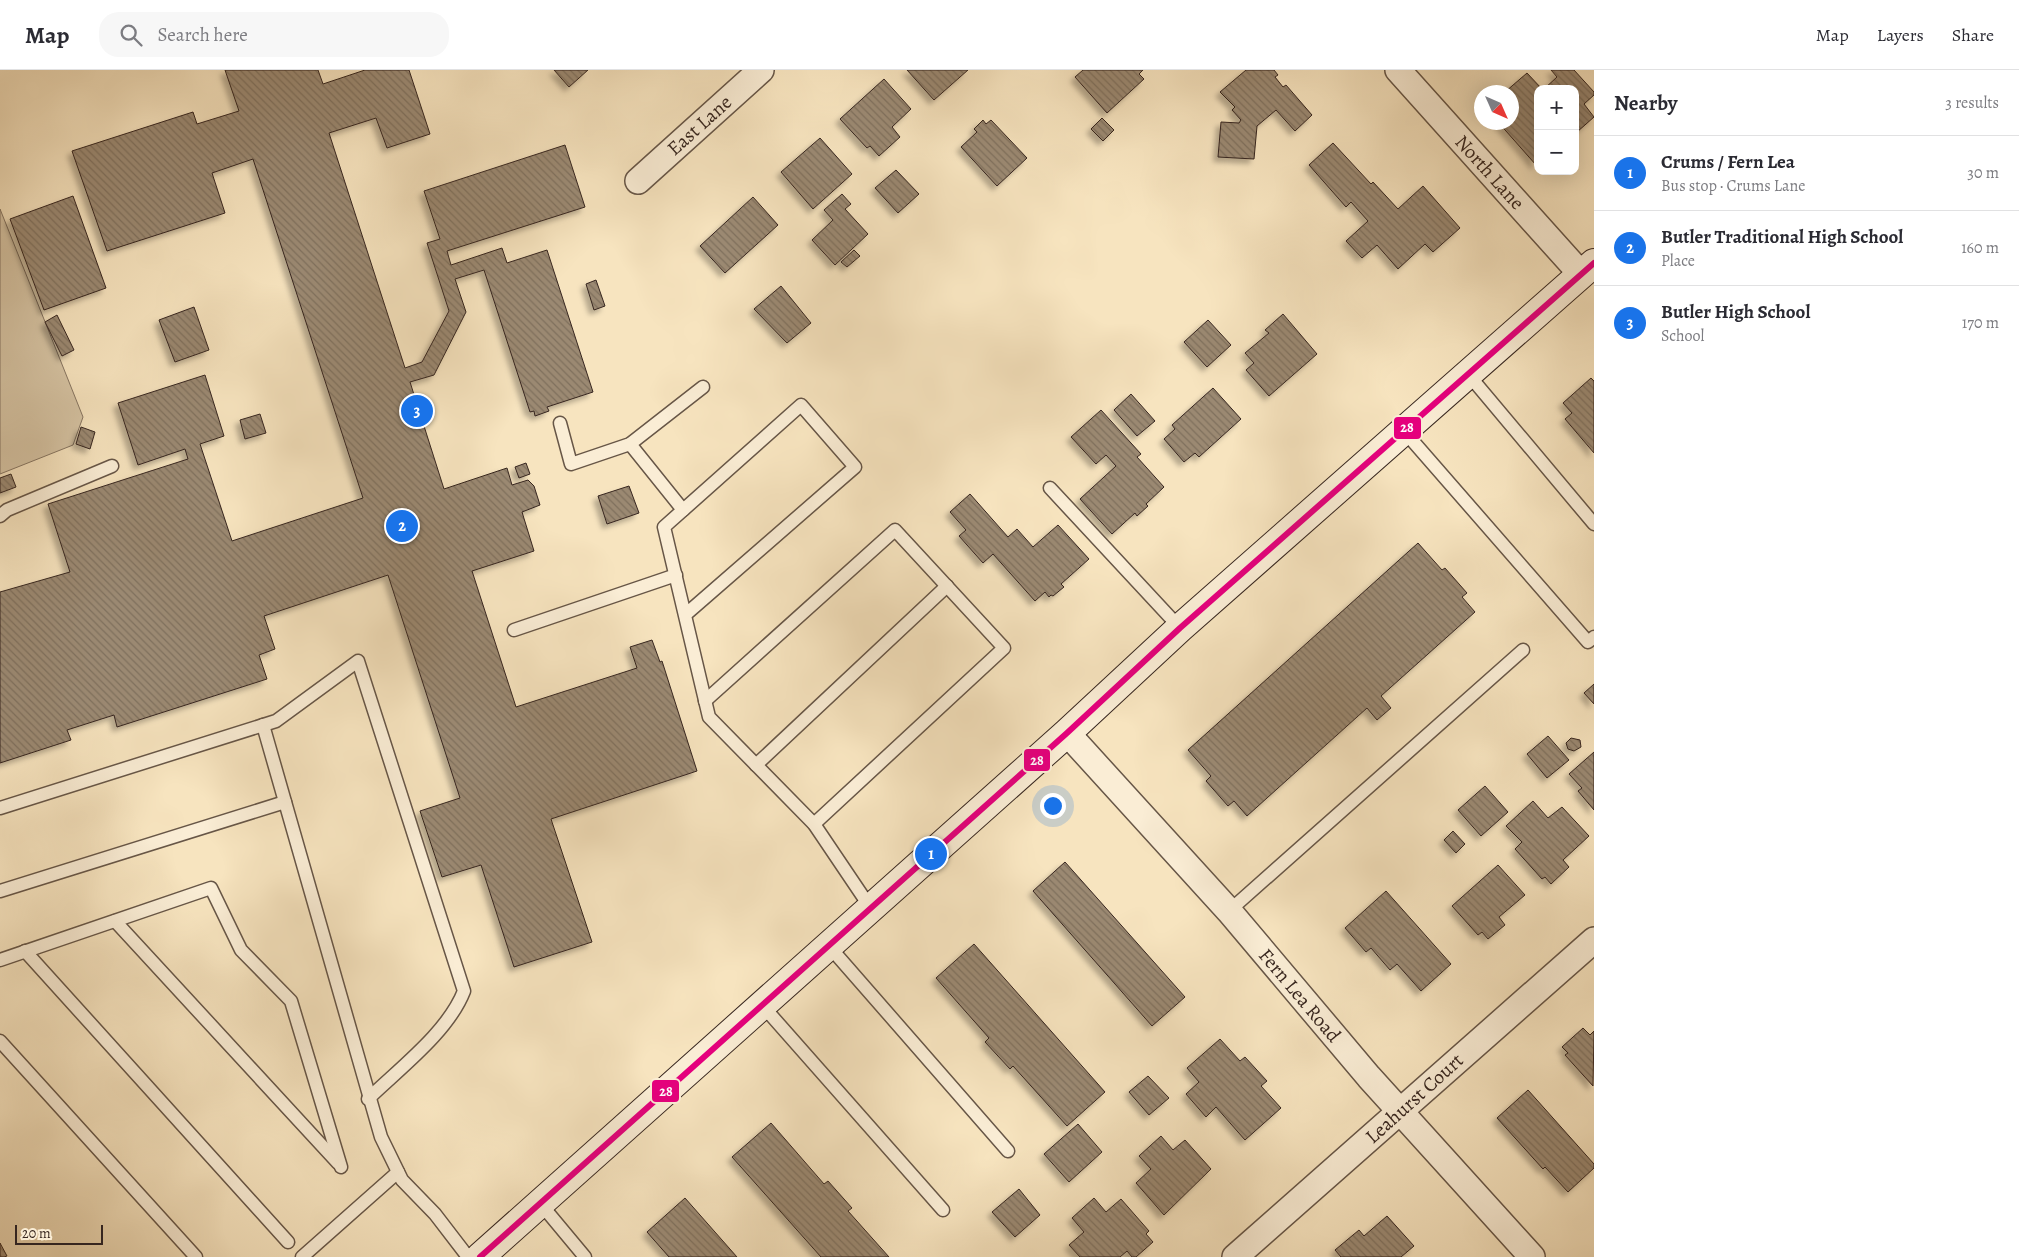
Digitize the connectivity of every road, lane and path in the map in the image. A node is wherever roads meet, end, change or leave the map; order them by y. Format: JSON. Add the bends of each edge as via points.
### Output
{"nodes":[{"id":1,"x":761,"y":70,"type":"edge"},
{"id":2,"x":1398,"y":70,"type":"edge"},
{"id":3,"x":638,"y":181,"type":"dead end"},
{"id":4,"x":1588,"y":269,"type":"edge"},
{"id":5,"x":1468,"y":374,"type":"junction"},
{"id":6,"x":703,"y":387,"type":"dead end"},
{"id":7,"x":560,"y":423,"type":"dead end"},
{"id":8,"x":1404,"y":430,"type":"junction"},
{"id":9,"x":630,"y":444,"type":"junction"},
{"id":10,"x":112,"y":466,"type":"dead end"},
{"id":11,"x":1050,"y":488,"type":"dead end"},
{"id":12,"x":683,"y":510,"type":"junction"},
{"id":13,"x":0,"y":516,"type":"edge"},
{"id":14,"x":1594,"y":524,"type":"edge"},
{"id":15,"x":676,"y":575,"type":"junction"},
{"id":16,"x":947,"y":586,"type":"junction"},
{"id":17,"x":685,"y":615,"type":"junction"},
{"id":18,"x":1180,"y":628,"type":"junction"},
{"id":19,"x":514,"y":630,"type":"dead end"},
{"id":20,"x":1594,"y":637,"type":"edge"},
{"id":21,"x":1523,"y":650,"type":"dead end"},
{"id":22,"x":705,"y":701,"type":"junction"},
{"id":23,"x":263,"y":725,"type":"junction"},
{"id":24,"x":1067,"y":733,"type":"junction"},
{"id":25,"x":756,"y":765,"type":"junction"},
{"id":26,"x":285,"y":802,"type":"junction"},
{"id":27,"x":0,"y":808,"type":"edge"},
{"id":28,"x":814,"y":824,"type":"junction"},
{"id":29,"x":0,"y":891,"type":"edge"},
{"id":30,"x":870,"y":907,"type":"junction"},
{"id":31,"x":1229,"y":911,"type":"junction"},
{"id":32,"x":115,"y":920,"type":"junction"},
{"id":33,"x":1594,"y":940,"type":"edge"},
{"id":34,"x":828,"y":945,"type":"junction"},
{"id":35,"x":25,"y":951,"type":"junction"},
{"id":36,"x":0,"y":960,"type":"edge"},
{"id":37,"x":762,"y":1005,"type":"junction"},
{"id":38,"x":0,"y":1041,"type":"edge"},
{"id":39,"x":368,"y":1098,"type":"junction"},
{"id":40,"x":1400,"y":1111,"type":"junction"},
{"id":41,"x":1008,"y":1151,"type":"dead end"},
{"id":42,"x":398,"y":1172,"type":"junction"},
{"id":43,"x":540,"y":1203,"type":"junction"},
{"id":44,"x":944,"y":1210,"type":"dead end"},
{"id":45,"x":288,"y":1242,"type":"dead end"},
{"id":46,"x":196,"y":1257,"type":"edge"},
{"id":47,"x":302,"y":1257,"type":"edge"},
{"id":48,"x":468,"y":1257,"type":"edge"},
{"id":49,"x":480,"y":1257,"type":"edge"},
{"id":50,"x":585,"y":1257,"type":"edge"},
{"id":51,"x":1235,"y":1257,"type":"edge"},
{"id":52,"x":1532,"y":1257,"type":"edge"}],
"edges":[{"from":1,"to":3,"type":"street","name":"East Lane"},
{"from":2,"to":4,"type":"street","name":"North Lane"},
{"from":4,"to":5,"type":"main road"},
{"from":5,"to":8,"type":"main road"},
{"from":5,"to":14,"type":"lane"},
{"from":6,"to":9,"type":"lane"},
{"from":7,"to":9,"type":"lane","via":[[571,464]]},
{"from":8,"to":18,"type":"main road"},
{"from":8,"to":20,"type":"lane","via":[[1588,642]]},
{"from":9,"to":12,"type":"lane"},
{"from":10,"to":13,"type":"lane","via":[[7,510]]},
{"from":11,"to":18,"type":"lane"},
{"from":12,"to":15,"type":"lane","via":[[664,527]]},
{"from":12,"to":17,"type":"lane","via":[[802,405],[855,467]]},
{"from":15,"to":17,"type":"lane"},
{"from":15,"to":19,"type":"lane"},
{"from":16,"to":22,"type":"lane","via":[[895,530]]},
{"from":16,"to":25,"type":"lane"},
{"from":16,"to":28,"type":"lane","via":[[1004,648]]},
{"from":17,"to":22,"type":"lane"},
{"from":18,"to":24,"type":"main road"},
{"from":21,"to":31,"type":"lane"},
{"from":22,"to":25,"type":"lane","via":[[709,717]]},
{"from":23,"to":26,"type":"lane"},
{"from":23,"to":27,"type":"lane"},
{"from":23,"to":39,"type":"lane","via":[[276,721],[358,661],[464,991],[458,1008],[436,1033]]},
{"from":24,"to":30,"type":"main road"},
{"from":24,"to":31,"type":"street","name":"Fern Lea Road"},
{"from":25,"to":28,"type":"lane"},
{"from":26,"to":29,"type":"lane"},
{"from":26,"to":39,"type":"lane"},
{"from":28,"to":30,"type":"lane"},
{"from":30,"to":34,"type":"main road"},
{"from":31,"to":40,"type":"street","name":"Fern Lea Road"},
{"from":32,"to":32,"type":"lane","via":[[211,888],[241,950],[291,1001],[341,1167]]},
{"from":32,"to":35,"type":"lane"},
{"from":33,"to":40,"type":"street","name":"Leahurst Court"},
{"from":34,"to":37,"type":"main road"},
{"from":34,"to":41,"type":"lane"},
{"from":35,"to":36,"type":"lane"},
{"from":35,"to":45,"type":"lane"},
{"from":37,"to":43,"type":"main road"},
{"from":37,"to":44,"type":"lane"},
{"from":38,"to":46,"type":"lane"},
{"from":39,"to":42,"type":"lane","via":[[381,1138]]},
{"from":40,"to":51,"type":"street","name":"Leahurst Court"},
{"from":40,"to":52,"type":"street","name":"Fern Lea Road"},
{"from":42,"to":47,"type":"lane"},
{"from":42,"to":48,"type":"lane"},
{"from":43,"to":49,"type":"main road"},
{"from":43,"to":50,"type":"lane"}]}
